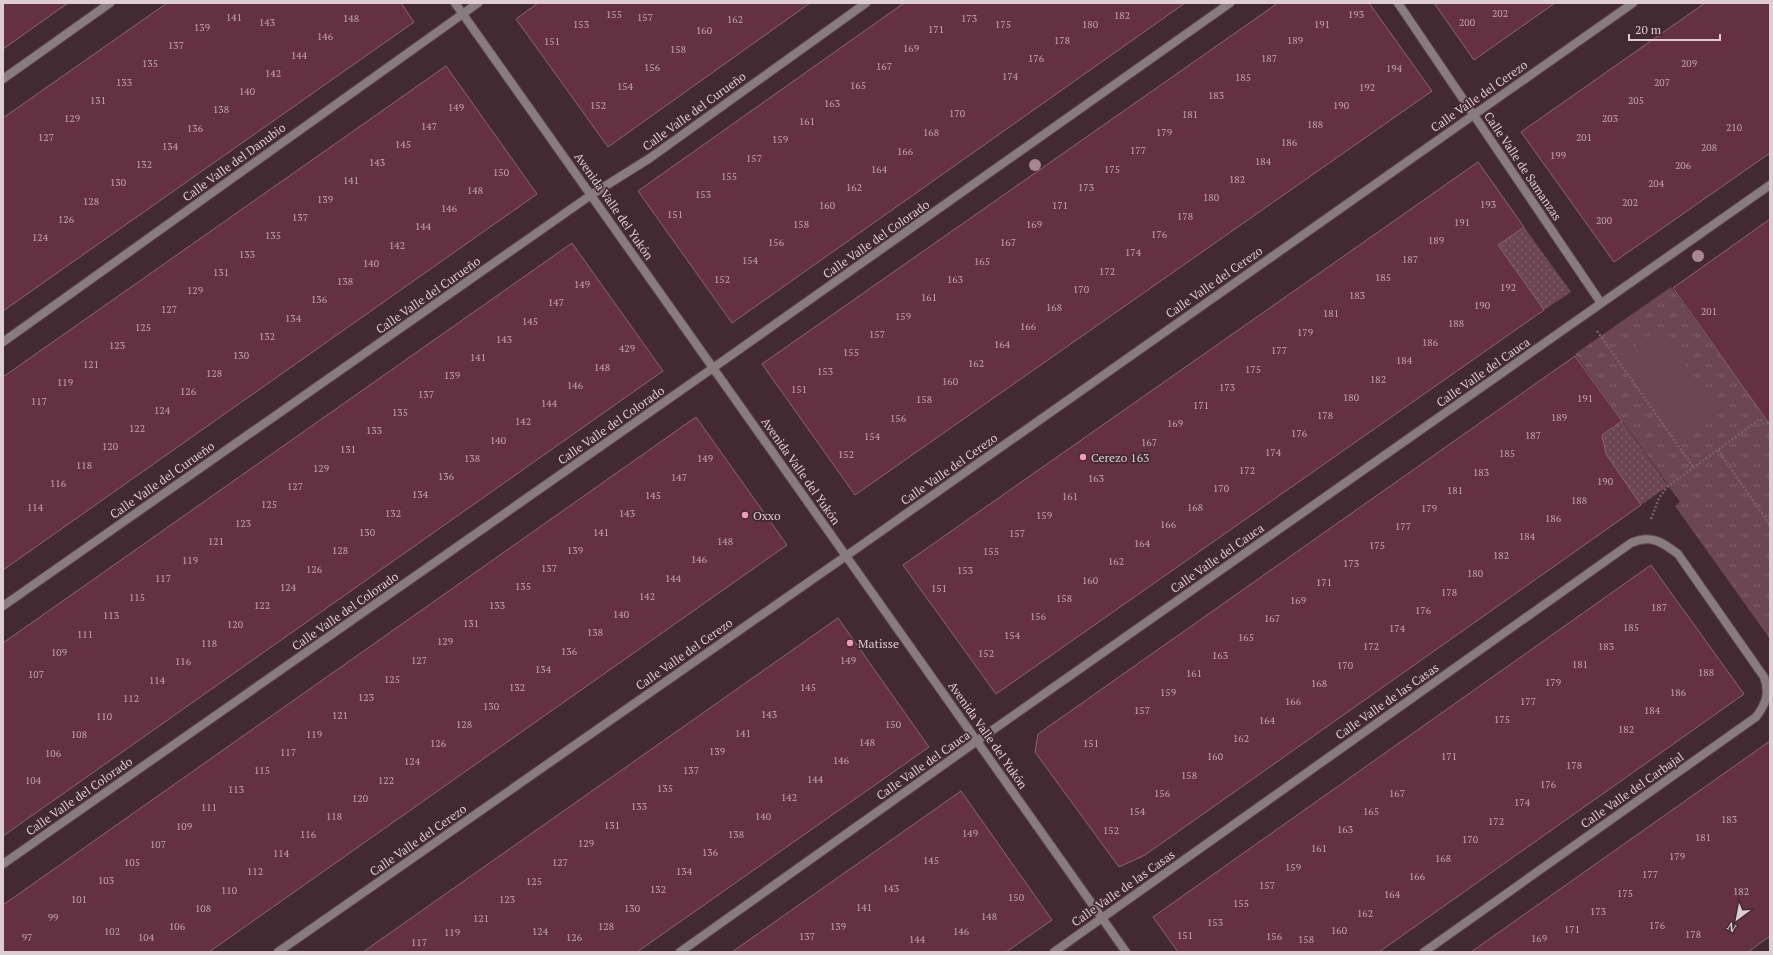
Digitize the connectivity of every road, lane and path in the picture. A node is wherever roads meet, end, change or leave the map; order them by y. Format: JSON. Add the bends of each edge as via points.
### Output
{"nodes":[{"id":1,"x":110,"y":3,"type":"edge"},
{"id":2,"x":456,"y":3,"type":"edge"},
{"id":3,"x":478,"y":3,"type":"edge"},
{"id":4,"x":866,"y":3,"type":"edge"},
{"id":5,"x":1230,"y":3,"type":"edge"},
{"id":6,"x":1398,"y":3,"type":"edge"},
{"id":7,"x":1633,"y":3,"type":"edge"},
{"id":8,"x":463,"y":14,"type":"junction"},
{"id":9,"x":3,"y":79,"type":"edge"},
{"id":10,"x":1473,"y":115,"type":"junction"},
{"id":11,"x":1770,"y":186,"type":"edge"},
{"id":12,"x":591,"y":195,"type":"junction"},
{"id":13,"x":1601,"y":304,"type":"junction"},
{"id":14,"x":1585,"y":315,"type":"junction"},
{"id":15,"x":3,"y":342,"type":"edge"},
{"id":16,"x":713,"y":368,"type":"junction"},
{"id":17,"x":1770,"y":422,"type":"edge"},
{"id":18,"x":1718,"y":450,"type":"junction"},
{"id":19,"x":1694,"y":468,"type":"junction"},
{"id":20,"x":1770,"y":525,"type":"edge"},
{"id":21,"x":1652,"y":539,"type":"junction"},
{"id":22,"x":846,"y":556,"type":"junction"},
{"id":23,"x":3,"y":606,"type":"edge"},
{"id":24,"x":977,"y":741,"type":"junction"},
{"id":25,"x":3,"y":864,"type":"edge"},
{"id":26,"x":1102,"y":918,"type":"junction"},
{"id":27,"x":278,"y":952,"type":"edge"},
{"id":28,"x":680,"y":952,"type":"edge"},
{"id":29,"x":1054,"y":952,"type":"edge"},
{"id":30,"x":1126,"y":952,"type":"edge"},
{"id":31,"x":1424,"y":952,"type":"edge"}],
"edges":[{"from":1,"to":9,"type":"street"},
{"from":2,"to":8,"type":"street","name":"Avenida Valle del Yukón"},
{"from":3,"to":8,"type":"street","name":"Calle Valle del Danubio"},
{"from":4,"to":12,"type":"street","name":"Calle Valle del Curueño","via":[[650,158]]},
{"from":5,"to":16,"type":"street","name":"Calle Valle del Colorado"},
{"from":6,"to":10,"type":"street","name":"Calle Valle de Samanzas"},
{"from":7,"to":10,"type":"street","name":"Calle Valle del Cerezo"},
{"from":8,"to":12,"type":"street","name":"Avenida Valle del Yukón"},
{"from":8,"to":15,"type":"street","name":"Calle Valle del Danubio"},
{"from":10,"to":13,"type":"street","name":"Calle Valle de Samanzas"},
{"from":10,"to":22,"type":"street","name":"Calle Valle del Cerezo"},
{"from":11,"to":13,"type":"street","name":"Calle Valle del Cauca"},
{"from":12,"to":16,"type":"street","name":"Avenida Valle del Yukón"},
{"from":12,"to":23,"type":"street","name":"Calle Valle del Curueño"},
{"from":13,"to":14,"type":"street","name":"Calle Valle del Cauca"},
{"from":14,"to":19,"type":"path"},
{"from":14,"to":24,"type":"street","name":"Calle Valle del Cauca"},
{"from":16,"to":22,"type":"street","name":"Avenida Valle del Yukón"},
{"from":16,"to":25,"type":"street","name":"Calle Valle del Colorado"},
{"from":17,"to":18,"type":"path","via":[[1764,424],[1760,418]]},
{"from":18,"to":19,"type":"path"},
{"from":18,"to":20,"type":"path"},
{"from":19,"to":21,"type":"path","via":[[1667,487],[1660,498],[1652,516]]},
{"from":21,"to":26,"type":"street","name":"Calle Valle de las Casas","via":[[1641,539],[1631,543]]},
{"from":21,"to":31,"type":"street","name":"Calle Valle del Carbajal","via":[[1678,554],[1764,677],[1768,697],[1763,708],[1756,717]]},
{"from":22,"to":24,"type":"street","name":"Avenida Valle del Yukón"},
{"from":22,"to":27,"type":"street","name":"Calle Valle del Cerezo"},
{"from":24,"to":26,"type":"street","name":"Avenida Valle del Yukón"},
{"from":24,"to":28,"type":"street","name":"Calle Valle del Cauca"},
{"from":26,"to":29,"type":"street","name":"Calle Valle de las Casas"},
{"from":26,"to":30,"type":"street","name":"Avenida Valle del Yukón"}]}
